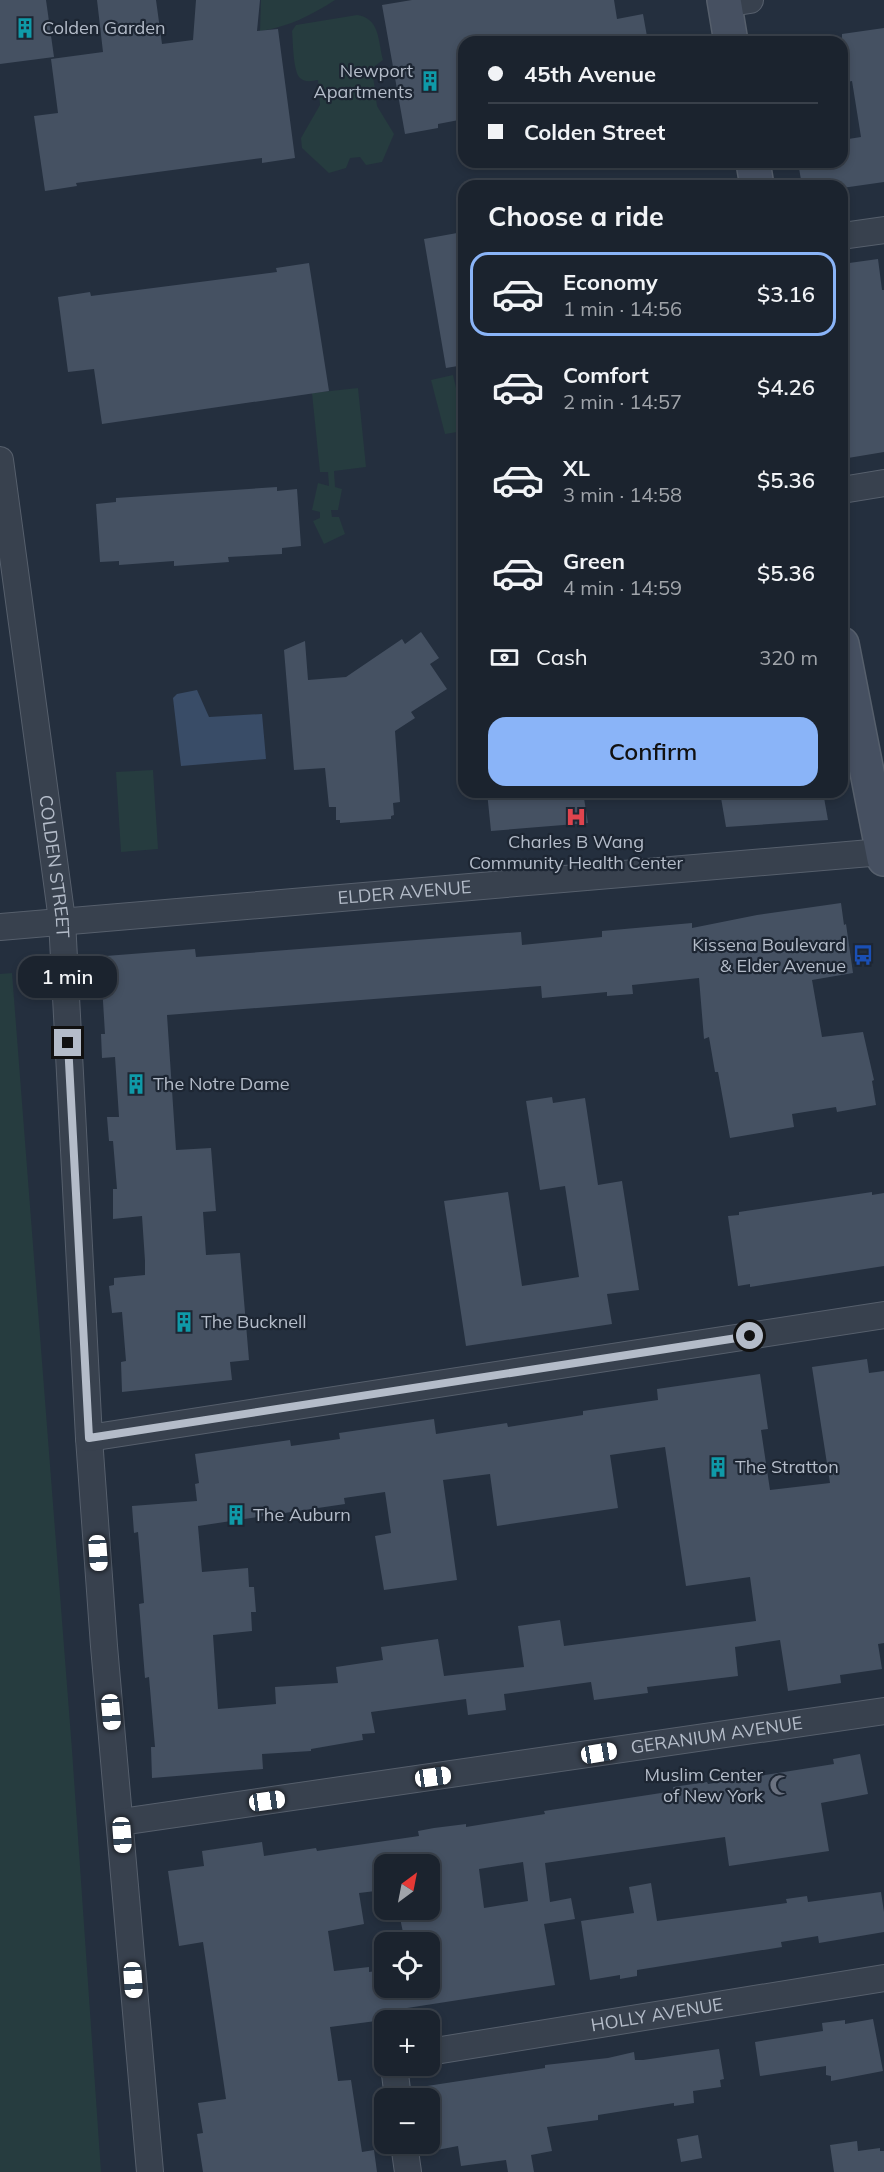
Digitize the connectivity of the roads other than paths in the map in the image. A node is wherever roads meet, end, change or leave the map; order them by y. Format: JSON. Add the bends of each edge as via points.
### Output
{"nodes":[{"id":1,"x":733,"y":1,"type":"edge"},
{"id":2,"x":731,"y":36,"type":"edge"},
{"id":3,"x":884,"y":230,"type":"edge"},
{"id":4,"x":848,"y":235,"type":"edge"},
{"id":5,"x":0,"y":460,"type":"edge"},
{"id":6,"x":884,"y":483,"type":"edge"},
{"id":7,"x":848,"y":489,"type":"edge"},
{"id":8,"x":848,"y":675,"type":"edge"},
{"id":9,"x":883,"y":856,"type":"edge"},
{"id":10,"x":62,"y":920,"type":"junction"},
{"id":11,"x":0,"y":927,"type":"edge"},
{"id":12,"x":884,"y":1315,"type":"edge"},
{"id":13,"x":89,"y":1438,"type":"junction"},
{"id":14,"x":884,"y":1711,"type":"edge"},
{"id":15,"x":121,"y":1822,"type":"junction"},
{"id":16,"x":884,"y":1978,"type":"edge"},
{"id":17,"x":440,"y":2050,"type":"edge"},
{"id":18,"x":405,"y":2154,"type":"edge"},
{"id":19,"x":150,"y":2172,"type":"edge"},
{"id":20,"x":408,"y":2172,"type":"edge"}],
"edges":[{"from":1,"to":2,"type":"main road"},
{"from":3,"to":4,"type":"street"},
{"from":5,"to":10,"type":"street","name":"COLDEN STREET"},
{"from":6,"to":7,"type":"street"},
{"from":8,"to":9,"type":"main road"},
{"from":9,"to":10,"type":"street","name":"ELDER AVENUE"},
{"from":10,"to":11,"type":"street","name":"ELDER AVENUE"},
{"from":10,"to":13,"type":"street","name":"COLDEN STREET"},
{"from":12,"to":13,"type":"street"},
{"from":13,"to":15,"type":"street","name":"COLDEN STREET"},
{"from":14,"to":15,"type":"street","name":"GERANIUM AVENUE"},
{"from":15,"to":19,"type":"street","name":"COLDEN STREET"},
{"from":16,"to":17,"type":"street","name":"HOLLY AVENUE"},
{"from":18,"to":20,"type":"street"}]}
